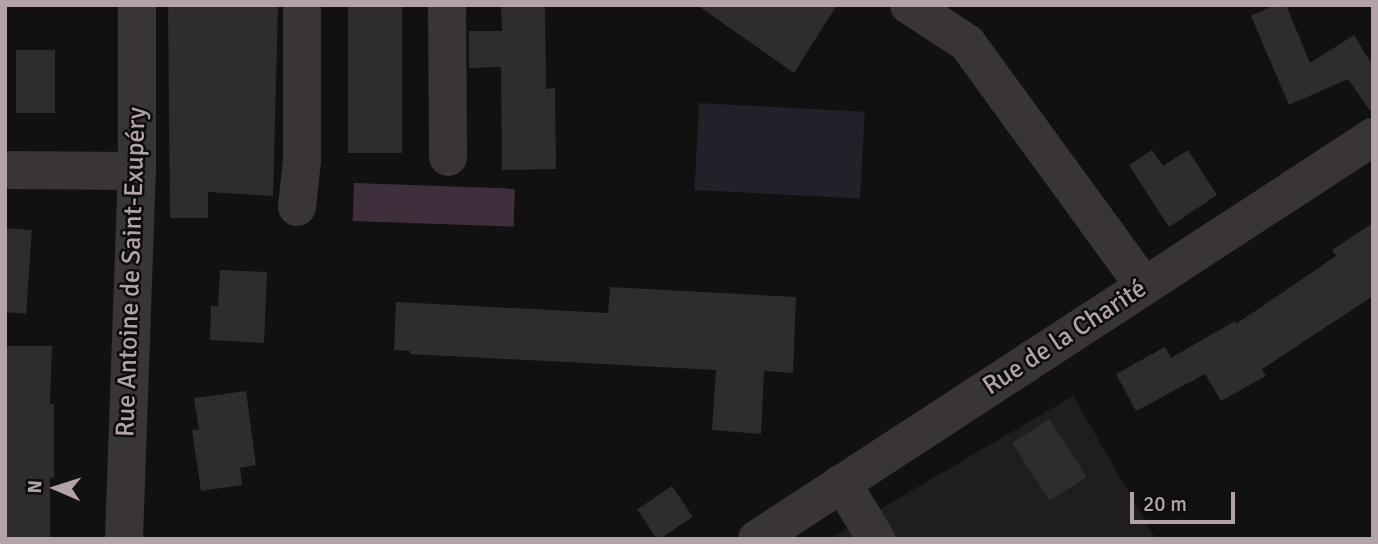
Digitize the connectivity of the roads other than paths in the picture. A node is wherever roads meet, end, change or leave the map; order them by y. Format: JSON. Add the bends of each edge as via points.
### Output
{"nodes":[{"id":1,"x":137,"y":5,"type":"edge"},
{"id":2,"x":302,"y":5,"type":"edge"},
{"id":3,"x":447,"y":5,"type":"edge"},
{"id":4,"x":909,"y":5,"type":"edge"},
{"id":5,"x":1373,"y":137,"type":"edge"},
{"id":6,"x":448,"y":157,"type":"dead end"},
{"id":7,"x":5,"y":170,"type":"edge"},
{"id":8,"x":137,"y":171,"type":"junction"},
{"id":9,"x":297,"y":208,"type":"dead end"},
{"id":10,"x":1144,"y":286,"type":"junction"},
{"id":11,"x":842,"y":484,"type":"junction"},
{"id":12,"x":124,"y":539,"type":"edge"},
{"id":13,"x":757,"y":539,"type":"edge"},
{"id":14,"x":876,"y":539,"type":"edge"}],
"edges":[{"from":1,"to":8,"type":"street","name":"Rue Antoine de Saint-Exupéry"},
{"from":2,"to":9,"type":"street","via":[[302,160]]},
{"from":3,"to":6,"type":"street"},
{"from":4,"to":10,"type":"street","via":[[967,43]]},
{"from":5,"to":10,"type":"street","name":"Rue de la Charité"},
{"from":7,"to":8,"type":"street"},
{"from":8,"to":12,"type":"street","name":"Rue Antoine de Saint-Exupéry"},
{"from":10,"to":11,"type":"street","name":"Rue de la Charité"},
{"from":11,"to":13,"type":"street","name":"Rue de la Charité"},
{"from":11,"to":14,"type":"street"}]}
